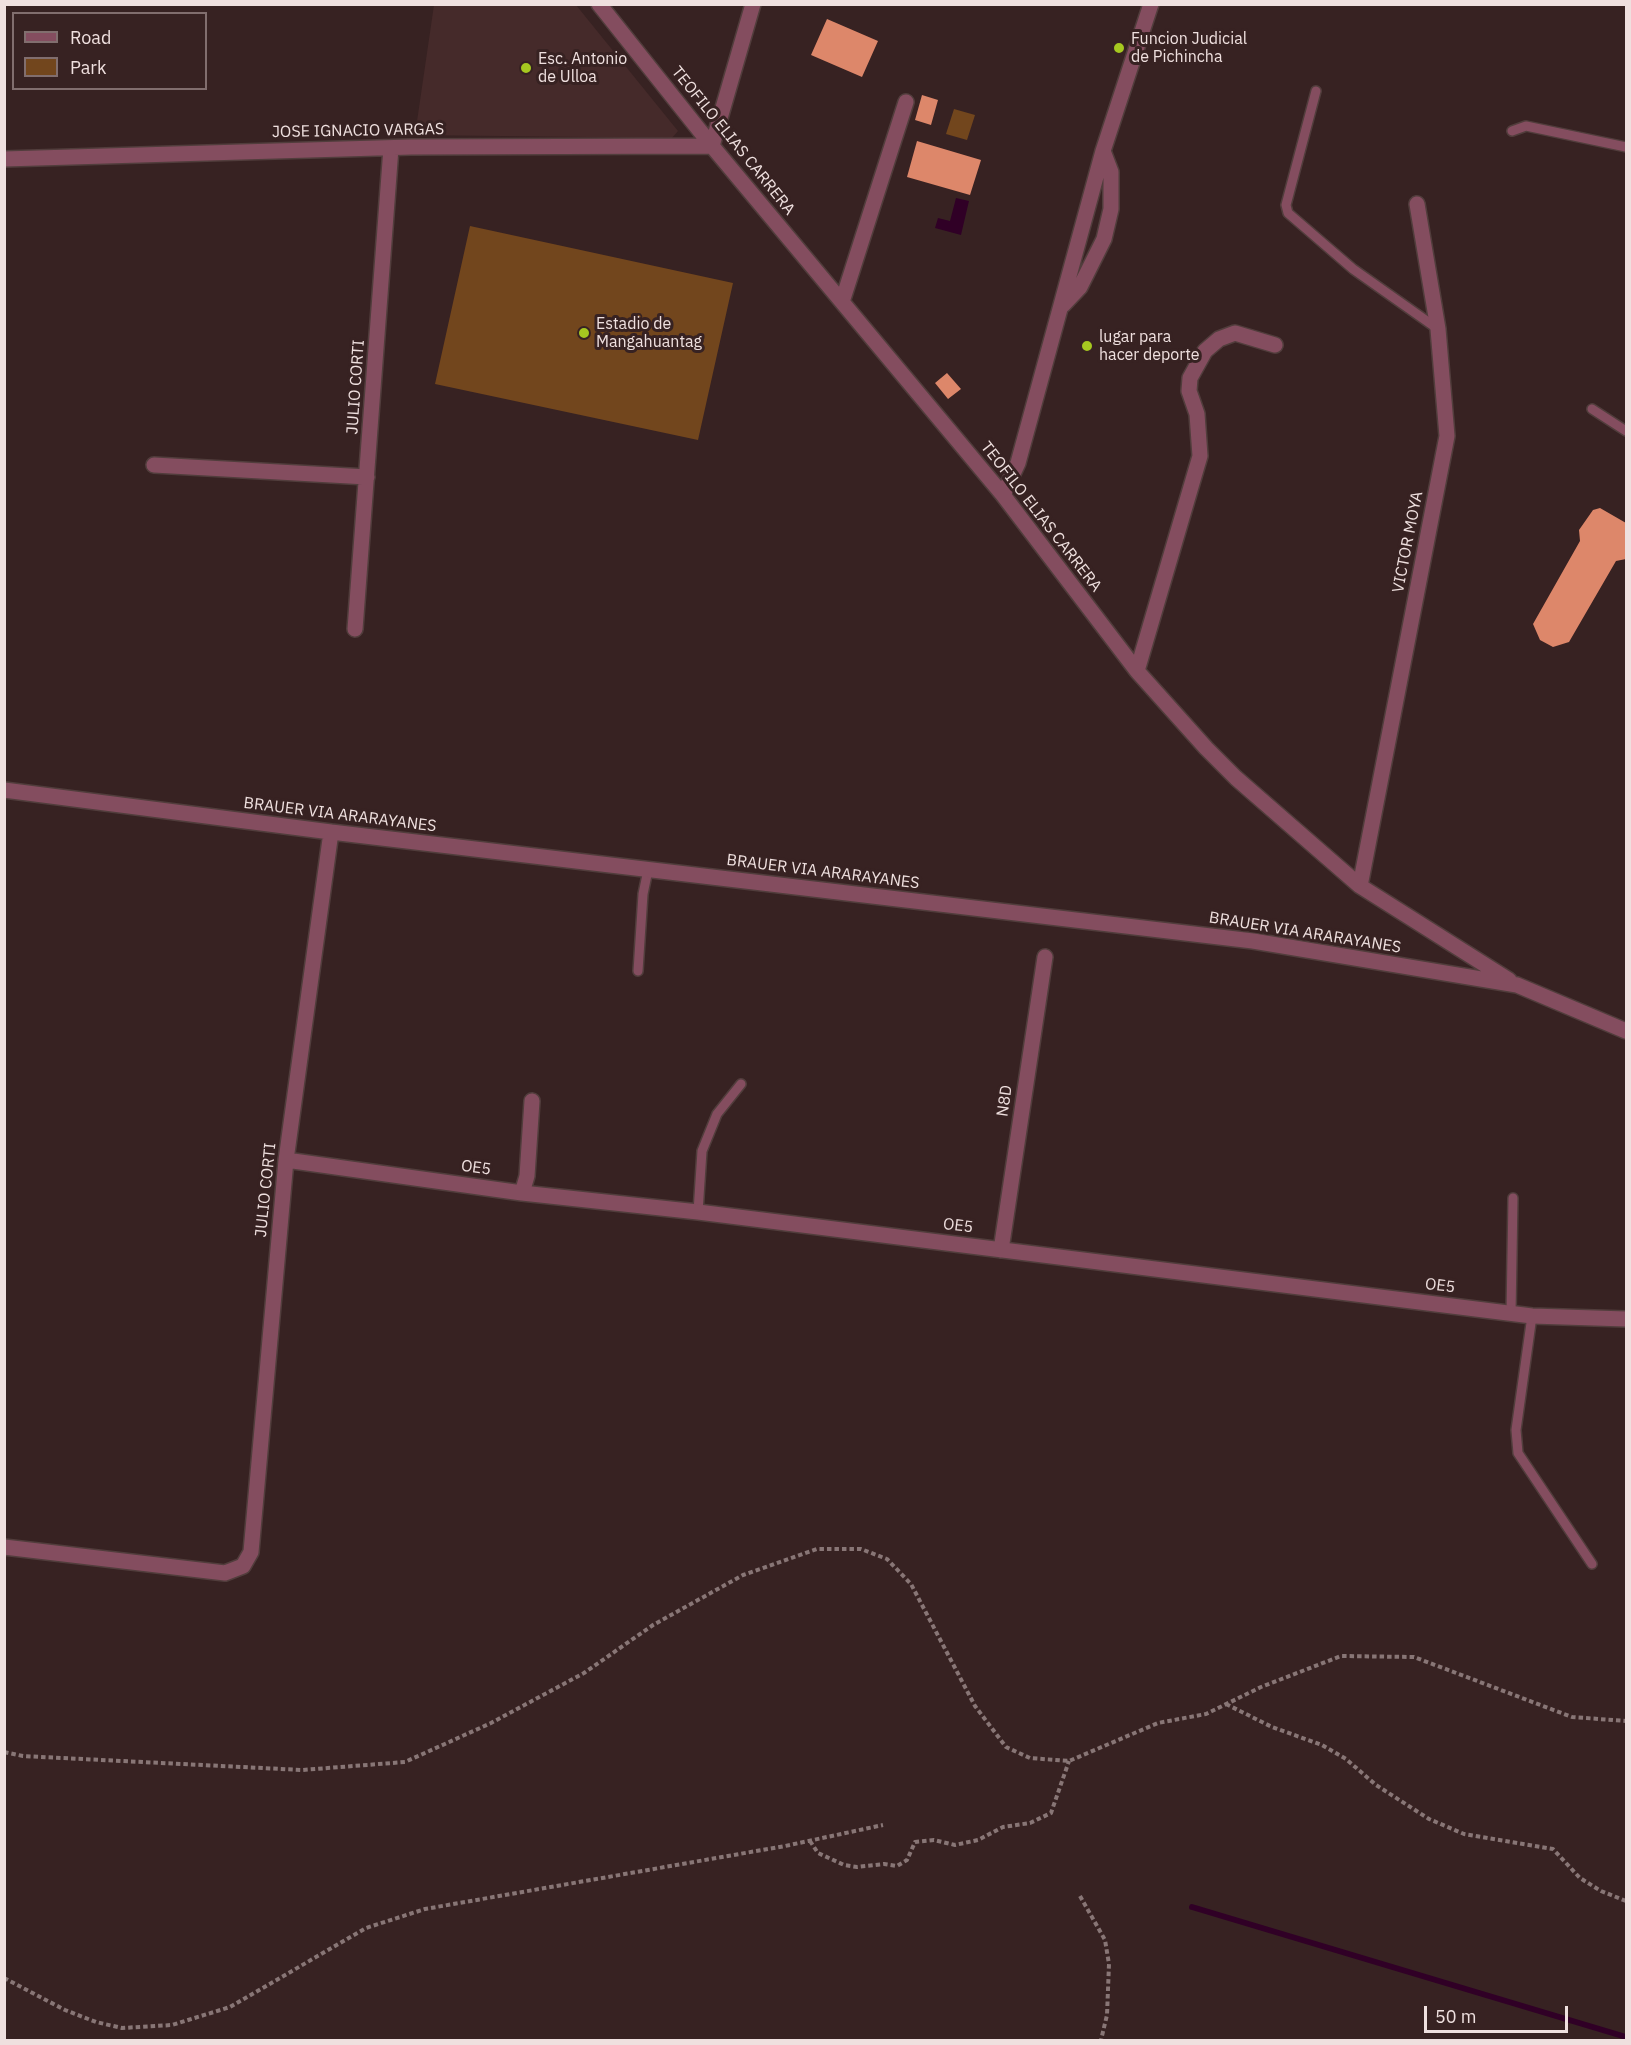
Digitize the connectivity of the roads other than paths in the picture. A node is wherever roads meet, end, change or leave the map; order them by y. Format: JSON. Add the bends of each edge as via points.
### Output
{"nodes":[{"id":1,"x":599,"y":4,"type":"edge"},
{"id":2,"x":753,"y":4,"type":"edge"},
{"id":3,"x":1151,"y":4,"type":"edge"},
{"id":4,"x":1316,"y":91,"type":"dead end"},
{"id":5,"x":906,"y":102,"type":"dead end"},
{"id":6,"x":1512,"y":131,"type":"dead end"},
{"id":7,"x":712,"y":146,"type":"junction"},
{"id":8,"x":1626,"y":147,"type":"edge"},
{"id":9,"x":390,"y":148,"type":"junction"},
{"id":10,"x":1103,"y":151,"type":"junction"},
{"id":11,"x":4,"y":159,"type":"edge"},
{"id":12,"x":1417,"y":204,"type":"dead end"},
{"id":13,"x":842,"y":302,"type":"junction"},
{"id":14,"x":1061,"y":308,"type":"junction"},
{"id":15,"x":1438,"y":329,"type":"junction"},
{"id":16,"x":1275,"y":345,"type":"dead end"},
{"id":17,"x":1592,"y":410,"type":"dead end"},
{"id":18,"x":1626,"y":431,"type":"edge"},
{"id":19,"x":154,"y":465,"type":"dead end"},
{"id":20,"x":367,"y":477,"type":"junction"},
{"id":21,"x":1003,"y":495,"type":"junction"},
{"id":22,"x":355,"y":629,"type":"dead end"},
{"id":23,"x":1137,"y":671,"type":"junction"},
{"id":24,"x":4,"y":790,"type":"edge"},
{"id":25,"x":331,"y":832,"type":"junction"},
{"id":26,"x":648,"y":870,"type":"junction"},
{"id":27,"x":1360,"y":886,"type":"junction"},
{"id":28,"x":1045,"y":957,"type":"dead end"},
{"id":29,"x":638,"y":971,"type":"dead end"},
{"id":30,"x":1517,"y":985,"type":"junction"},
{"id":31,"x":1626,"y":1031,"type":"edge"},
{"id":32,"x":741,"y":1084,"type":"dead end"},
{"id":33,"x":532,"y":1101,"type":"dead end"},
{"id":34,"x":286,"y":1160,"type":"junction"},
{"id":35,"x":522,"y":1193,"type":"junction"},
{"id":36,"x":1514,"y":1198,"type":"dead end"},
{"id":37,"x":698,"y":1212,"type":"junction"},
{"id":38,"x":1001,"y":1250,"type":"junction"},
{"id":39,"x":1511,"y":1314,"type":"junction"},
{"id":40,"x":1532,"y":1316,"type":"junction"},
{"id":41,"x":1626,"y":1319,"type":"edge"},
{"id":42,"x":4,"y":1547,"type":"edge"},
{"id":43,"x":1592,"y":1564,"type":"dead end"}],
"edges":[{"from":1,"to":7,"type":"street","name":"TEOFILO ELIAS CARRERA"},
{"from":2,"to":7,"type":"street"},
{"from":3,"to":10,"type":"street"},
{"from":4,"to":15,"type":"lane","via":[[1286,205],[1288,213],[1353,269]]},
{"from":5,"to":13,"type":"street"},
{"from":6,"to":8,"type":"lane","via":[[1526,126]]},
{"from":7,"to":9,"type":"street","name":"JOSE IGNACIO VARGAS"},
{"from":7,"to":13,"type":"street","name":"TEOFILO ELIAS CARRERA"},
{"from":9,"to":11,"type":"street","name":"JOSE IGNACIO VARGAS"},
{"from":9,"to":20,"type":"street","name":"JULIO CORTI"},
{"from":10,"to":14,"type":"street"},
{"from":10,"to":14,"type":"street","via":[[1110,172],[1111,200],[1104,239],[1080,287]]},
{"from":12,"to":15,"type":"street","name":"VICTOR MOYA"},
{"from":13,"to":21,"type":"street","name":"TEOFILO ELIAS CARRERA"},
{"from":14,"to":21,"type":"street","via":[[1018,463]]},
{"from":15,"to":27,"type":"street","name":"VICTOR MOYA","via":[[1447,436]]},
{"from":16,"to":23,"type":"street","via":[[1235,333],[1219,339],[1205,351],[1190,378],[1200,456]]},
{"from":17,"to":18,"type":"lane"},
{"from":19,"to":20,"type":"street"},
{"from":20,"to":22,"type":"street","name":"JULIO CORTI"},
{"from":21,"to":23,"type":"street","name":"TEOFILO ELIAS CARRERA"},
{"from":23,"to":27,"type":"street","name":"TEOFILO ELIAS CARRERA","via":[[1236,778]]},
{"from":24,"to":25,"type":"street","name":"BRAUER VIA ARARAYANES"},
{"from":25,"to":26,"type":"street","name":"BRAUER VIA ARARAYANES"},
{"from":25,"to":34,"type":"street","name":"JULIO CORTI"},
{"from":26,"to":29,"type":"lane"},
{"from":26,"to":30,"type":"street","name":"BRAUER VIA ARARAYANES","via":[[1253,941]]},
{"from":27,"to":30,"type":"street","name":"TEOFILO ELIAS CARRERA"},
{"from":28,"to":38,"type":"street","name":"N8D"},
{"from":30,"to":31,"type":"street","name":"BRAUER VIA ARARAYANES"},
{"from":32,"to":37,"type":"lane","via":[[717,1114],[702,1151]]},
{"from":33,"to":35,"type":"street"},
{"from":34,"to":35,"type":"street","name":"OE5"},
{"from":34,"to":42,"type":"street","name":"JULIO CORTI","via":[[251,1552],[243,1566],[225,1573]]},
{"from":35,"to":37,"type":"street","name":"OE5"},
{"from":36,"to":39,"type":"lane"},
{"from":37,"to":38,"type":"street","name":"OE5"},
{"from":38,"to":39,"type":"street","name":"OE5"},
{"from":39,"to":40,"type":"street","name":"OE5"},
{"from":40,"to":41,"type":"street","name":"OE5"},
{"from":40,"to":43,"type":"lane","via":[[1516,1430],[1518,1453]]}]}
